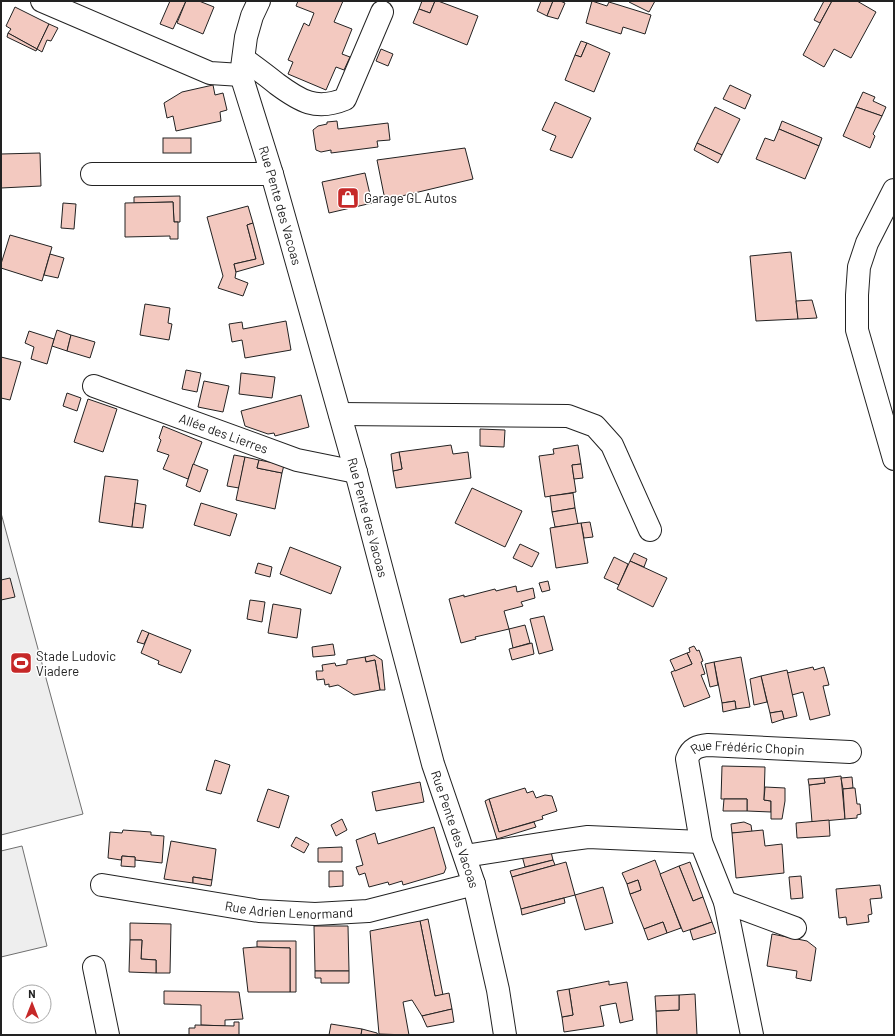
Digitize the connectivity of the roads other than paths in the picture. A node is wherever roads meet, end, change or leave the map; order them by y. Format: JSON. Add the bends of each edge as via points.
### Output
{"nodes":[{"id":1,"x":42,"y":1,"type":"edge"},
{"id":2,"x":259,"y":1,"type":"edge"},
{"id":3,"x":382,"y":12,"type":"dead end"},
{"id":4,"x":243,"y":67,"type":"junction"},
{"id":5,"x":92,"y":174,"type":"dead end"},
{"id":6,"x":272,"y":174,"type":"junction"},
{"id":7,"x":894,"y":190,"type":"edge"},
{"id":8,"x":94,"y":386,"type":"dead end"},
{"id":9,"x":340,"y":414,"type":"junction"},
{"id":10,"x":894,"y":459,"type":"edge"},
{"id":11,"x":356,"y":472,"type":"junction"},
{"id":12,"x":650,"y":530,"type":"dead end"},
{"id":13,"x":850,"y":752,"type":"dead end"},
{"id":14,"x":701,"y":842,"type":"junction"},
{"id":15,"x":465,"y":856,"type":"junction"},
{"id":16,"x":474,"y":884,"type":"junction"},
{"id":17,"x":102,"y":885,"type":"dead end"},
{"id":18,"x":725,"y":902,"type":"junction"},
{"id":19,"x":795,"y":928,"type":"dead end"},
{"id":20,"x":94,"y":968,"type":"dead end"},
{"id":21,"x":108,"y":1035,"type":"edge"},
{"id":22,"x":505,"y":1035,"type":"edge"},
{"id":23,"x":752,"y":1035,"type":"edge"}],
"edges":[{"from":1,"to":4,"type":"street","via":[[210,73]]},
{"from":2,"to":4,"type":"street","name":"Rue Pente des Vacoas","via":[[246,37]]},
{"from":3,"to":4,"type":"street","via":[[345,99],[337,103],[317,105],[299,100]]},
{"from":4,"to":6,"type":"street","name":"Rue Pente des Vacoas"},
{"from":5,"to":6,"type":"street"},
{"from":6,"to":9,"type":"street","name":"Rue Pente des Vacoas"},
{"from":7,"to":10,"type":"street","via":[[867,243],[859,267],[857,295],[857,330]]},
{"from":8,"to":11,"type":"street","name":"Allée des Lierres","via":[[298,460]]},
{"from":9,"to":11,"type":"street","name":"Rue Pente des Vacoas"},
{"from":9,"to":12,"type":"street","via":[[568,416],[595,426],[612,445]]},
{"from":11,"to":15,"type":"street","name":"Rue Pente des Vacoas","via":[[433,764]]},
{"from":13,"to":14,"type":"street","name":"Rue Frédéric Chopin","via":[[698,746],[690,752],[687,759]]},
{"from":14,"to":15,"type":"street","via":[[588,837]]},
{"from":14,"to":18,"type":"street","name":"Rue Frédéric Chopin"},
{"from":15,"to":16,"type":"street","name":"Rue Pente des Vacoas"},
{"from":16,"to":17,"type":"street","name":"Rue Adrien Lenormand","via":[[368,911],[316,914],[259,911]]},
{"from":16,"to":22,"type":"street","name":"Rue Pente des Vacoas","via":[[498,990]]},
{"from":18,"to":19,"type":"street"},
{"from":18,"to":23,"type":"street","name":"Rue Frédéric Chopin"},
{"from":20,"to":21,"type":"street"}]}
